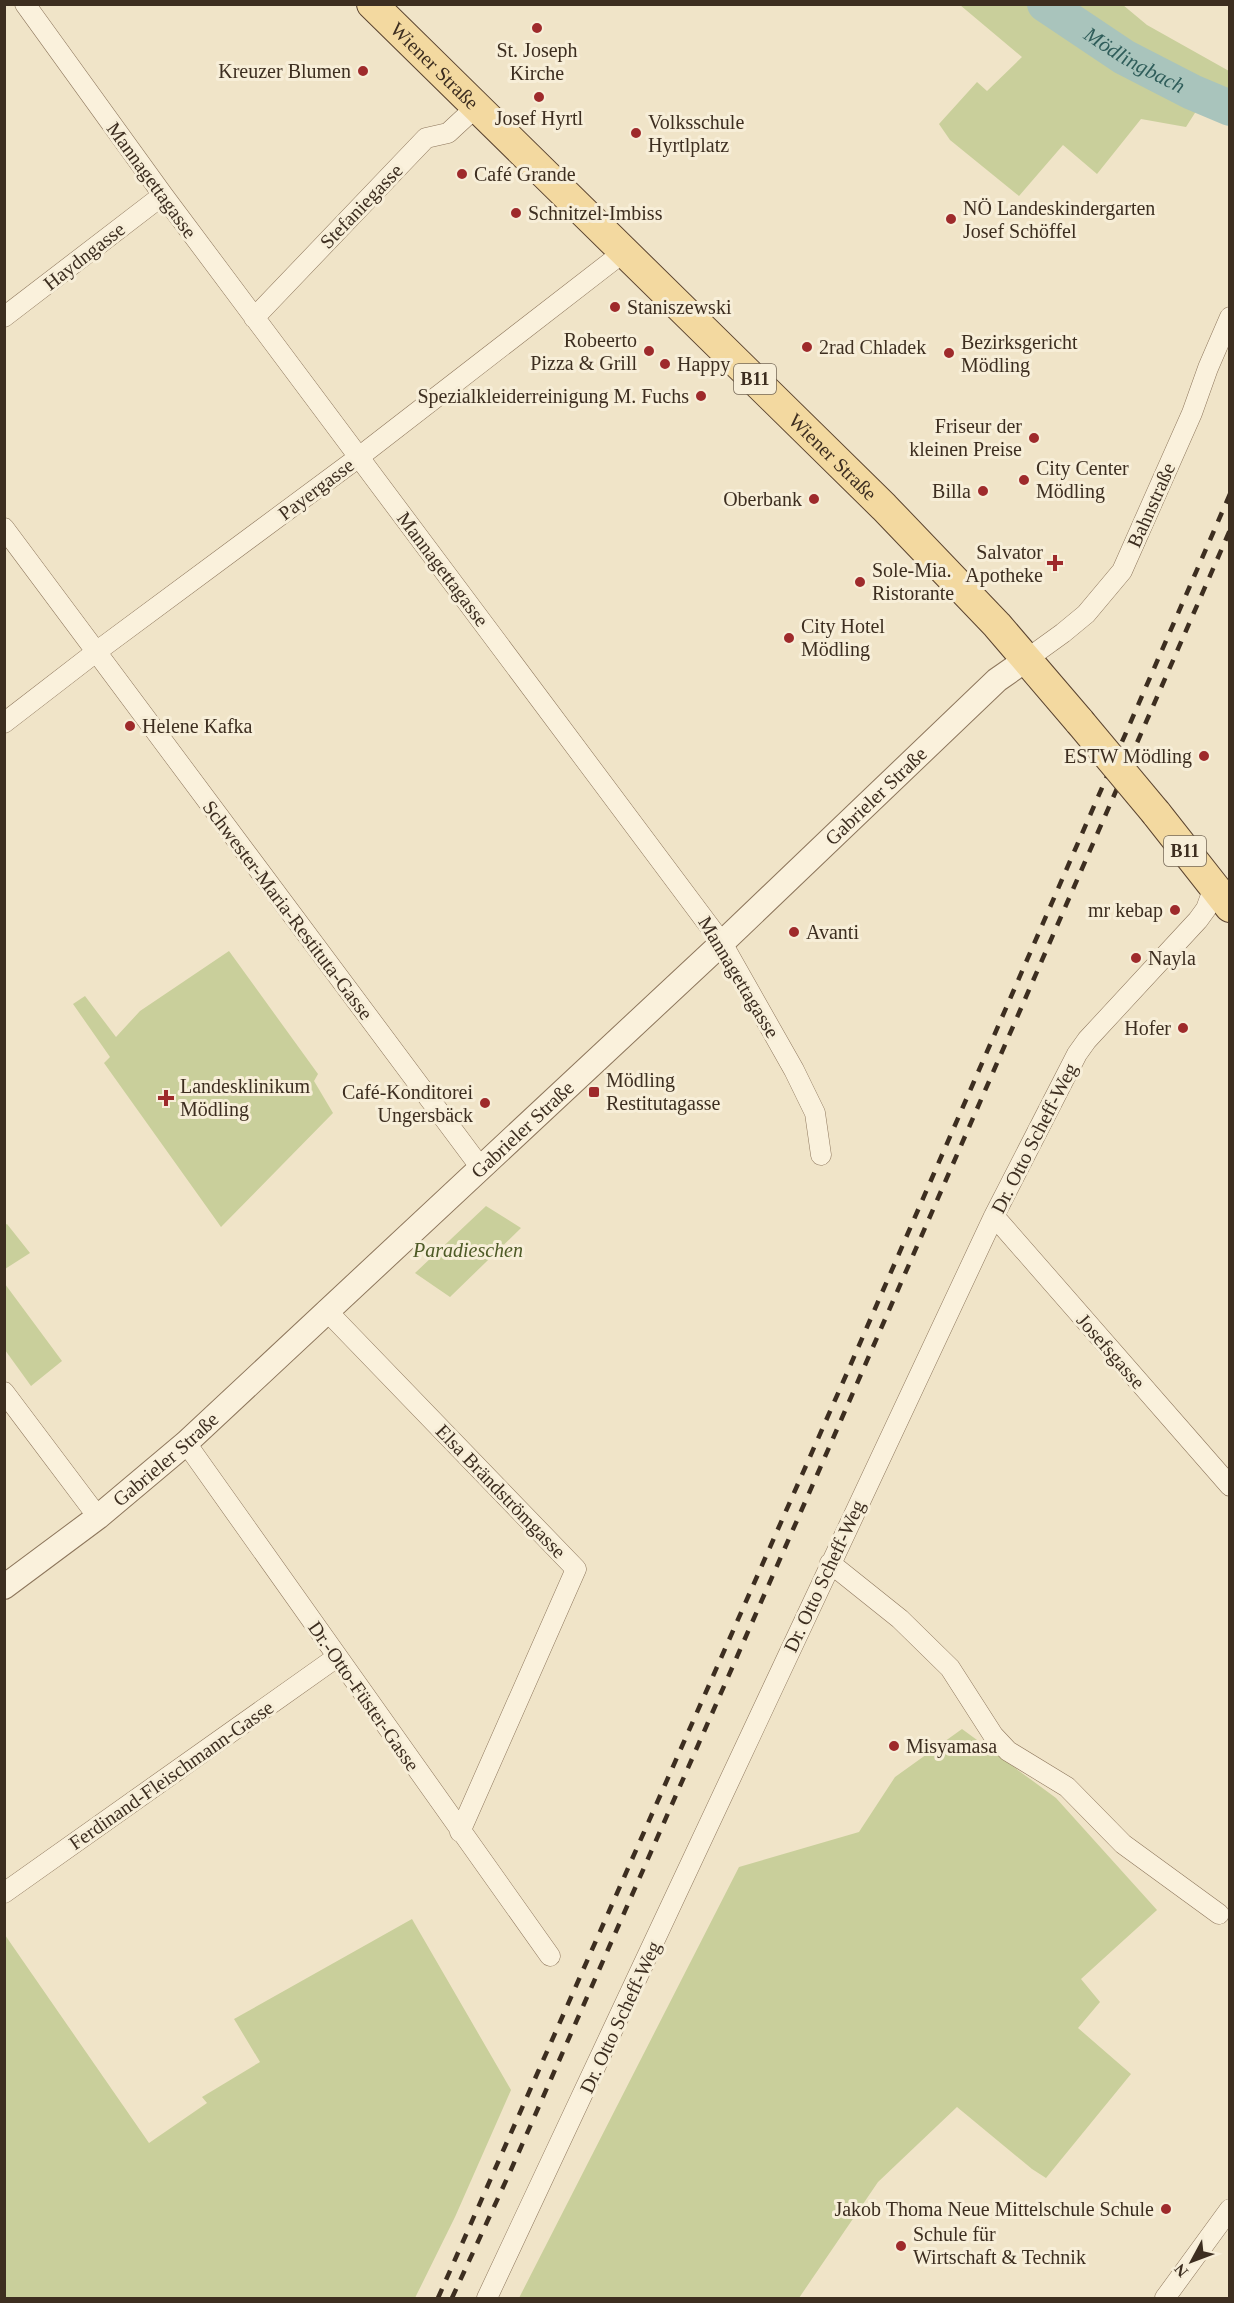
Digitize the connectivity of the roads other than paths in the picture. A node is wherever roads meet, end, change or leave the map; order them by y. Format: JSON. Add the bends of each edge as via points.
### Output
{"nodes":[{"id":1,"x":25,"y":4,"type":"edge"},
{"id":2,"x":372,"y":4,"type":"edge"},
{"id":3,"x":475,"y":108,"type":"junction"},
{"id":4,"x":163,"y":195,"type":"junction"},
{"id":5,"x":625,"y":251,"type":"junction"},
{"id":6,"x":4,"y":317,"type":"edge"},
{"id":7,"x":1230,"y":317,"type":"edge"},
{"id":8,"x":254,"y":318,"type":"junction"},
{"id":9,"x":359,"y":457,"type":"junction"},
{"id":10,"x":4,"y":528,"type":"edge"},
{"id":11,"x":96,"y":652,"type":"junction"},
{"id":12,"x":1026,"y":659,"type":"junction"},
{"id":13,"x":4,"y":723,"type":"edge"},
{"id":14,"x":1224,"y":887,"type":"edge"},
{"id":15,"x":722,"y":943,"type":"junction"},
{"id":16,"x":821,"y":1155,"type":"dead end"},
{"id":17,"x":481,"y":1168,"type":"junction"},
{"id":18,"x":994,"y":1216,"type":"junction"},
{"id":19,"x":326,"y":1310,"type":"junction"},
{"id":20,"x":4,"y":1392,"type":"edge"},
{"id":21,"x":186,"y":1443,"type":"junction"},
{"id":22,"x":1230,"y":1486,"type":"edge"},
{"id":23,"x":99,"y":1517,"type":"junction"},
{"id":24,"x":830,"y":1563,"type":"junction"},
{"id":25,"x":4,"y":1587,"type":"edge"},
{"id":26,"x":337,"y":1657,"type":"junction"},
{"id":27,"x":460,"y":1832,"type":"junction"},
{"id":28,"x":4,"y":1893,"type":"edge"},
{"id":29,"x":1219,"y":1914,"type":"dead end"},
{"id":30,"x":547,"y":1952,"type":"dead end"},
{"id":31,"x":1230,"y":2209,"type":"edge"},
{"id":32,"x":487,"y":2298,"type":"edge"},
{"id":33,"x":1165,"y":2298,"type":"edge"}],
"edges":[{"from":1,"to":4,"type":"street","name":"Mannagettagasse"},
{"from":2,"to":3,"type":"main road","name":"Wiener Straße","number":"B11"},
{"from":3,"to":5,"type":"main road","name":"Wiener Straße","number":"B11"},
{"from":3,"to":8,"type":"street","name":"Stefaniegasse","via":[[448,133],[426,138]]},
{"from":4,"to":6,"type":"street","name":"Haydngasse"},
{"from":4,"to":8,"type":"street","name":"Mannagettagasse"},
{"from":5,"to":9,"type":"street","name":"Payergasse"},
{"from":5,"to":12,"type":"main road","name":"Wiener Straße","number":"B11","via":[[892,515]]},
{"from":7,"to":12,"type":"street","name":"Bahnstraße","via":[[1122,571],[1086,614]]},
{"from":8,"to":9,"type":"street","name":"Mannagettagasse"},
{"from":9,"to":11,"type":"street","name":"Payergasse"},
{"from":9,"to":15,"type":"street","name":"Mannagettagasse"},
{"from":10,"to":11,"type":"street","name":"Schwester-Maria-Restituta-Gasse"},
{"from":11,"to":13,"type":"street","name":"Payergasse"},
{"from":11,"to":17,"type":"street","name":"Schwester-Maria-Restituta-Gasse"},
{"from":12,"to":14,"type":"main road","name":"Wiener Straße","number":"B11","bridge":true},
{"from":12,"to":15,"type":"street","name":"Gabrieler Straße","via":[[998,680]]},
{"from":14,"to":18,"type":"street","name":"Dr. Otto Scheff-Weg","via":[[1077,1054]]},
{"from":15,"to":16,"type":"street","name":"Mannagettagasse","via":[[815,1113]]},
{"from":15,"to":17,"type":"street","name":"Gabrieler Straße"},
{"from":17,"to":19,"type":"street","name":"Gabrieler Straße"},
{"from":18,"to":22,"type":"street","name":"Josefsgasse"},
{"from":18,"to":24,"type":"street","name":"Dr. Otto Scheff-Weg"},
{"from":19,"to":21,"type":"street","name":"Gabrieler Straße"},
{"from":19,"to":27,"type":"street","name":"Elsa Brändströmgasse","via":[[576,1569]]},
{"from":20,"to":23,"type":"street"},
{"from":21,"to":23,"type":"street","name":"Gabrieler Straße"},
{"from":21,"to":26,"type":"street","name":"Dr.-Otto-Füster-Gasse"},
{"from":23,"to":25,"type":"street","name":"Gabrieler Straße"},
{"from":24,"to":29,"type":"street","via":[[900,1619],[950,1668],[993,1736],[1008,1751],[1067,1787],[1123,1844]]},
{"from":24,"to":32,"type":"street","name":"Dr. Otto Scheff-Weg"},
{"from":26,"to":27,"type":"street","name":"Dr.-Otto-Füster-Gasse"},
{"from":26,"to":28,"type":"street","name":"Ferdinand-Fleischmann-Gasse"},
{"from":27,"to":30,"type":"street","name":"Dr.-Otto-Füster-Gasse"},
{"from":31,"to":33,"type":"street"}]}
